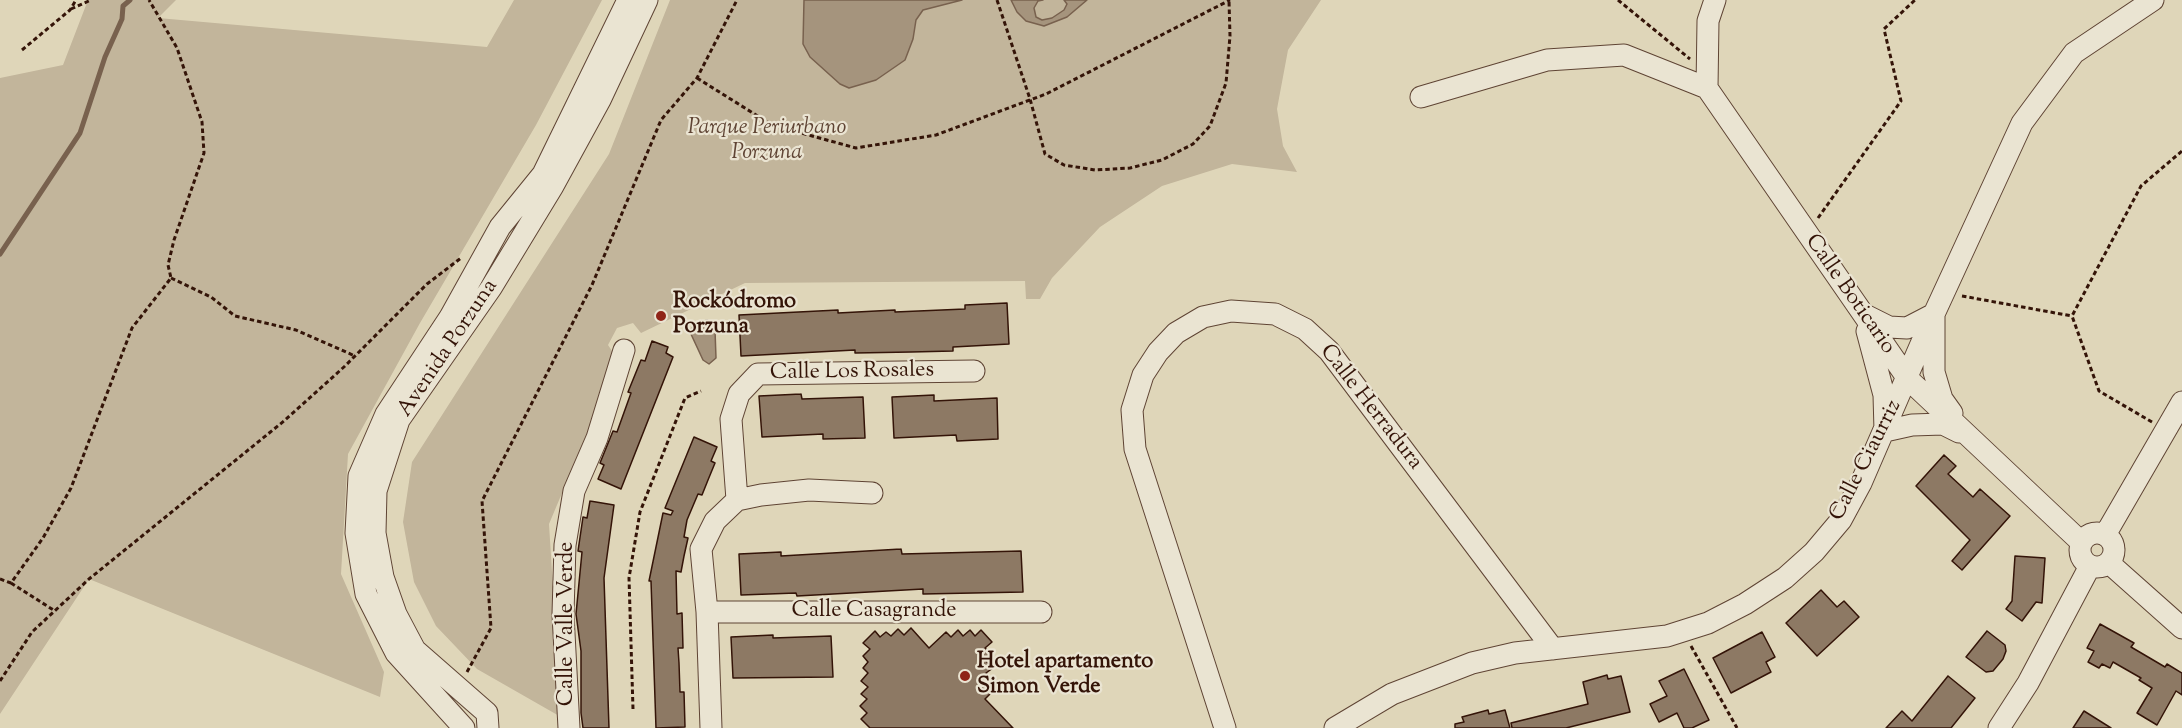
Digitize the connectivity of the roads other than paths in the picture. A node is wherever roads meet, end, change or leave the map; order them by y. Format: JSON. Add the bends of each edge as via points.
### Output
{"nodes":[{"id":1,"x":628,"y":0,"type":"edge"},
{"id":2,"x":647,"y":0,"type":"edge"},
{"id":3,"x":1714,"y":0,"type":"edge"},
{"id":4,"x":2153,"y":0,"type":"edge"},
{"id":5,"x":1707,"y":81,"type":"junction"},
{"id":6,"x":1421,"y":97,"type":"dead end"},
{"id":7,"x":1862,"y":314,"type":"junction"},
{"id":8,"x":1934,"y":314,"type":"junction"},
{"id":9,"x":624,"y":350,"type":"dead end"},
{"id":10,"x":974,"y":371,"type":"dead end"},
{"id":11,"x":1908,"y":379,"type":"junction"},
{"id":12,"x":2182,"y":402,"type":"edge"},
{"id":13,"x":1885,"y":431,"type":"junction"},
{"id":14,"x":1967,"y":436,"type":"junction"},
{"id":15,"x":872,"y":493,"type":"dead end"},
{"id":16,"x":737,"y":500,"type":"junction"},
{"id":17,"x":2105,"y":535,"type":"junction"},
{"id":18,"x":2081,"y":542,"type":"junction"},
{"id":19,"x":2099,"y":564,"type":"junction"},
{"id":20,"x":707,"y":612,"type":"junction"},
{"id":21,"x":1041,"y":612,"type":"dead end"},
{"id":22,"x":2182,"y":628,"type":"edge"},
{"id":23,"x":1552,"y":649,"type":"junction"},
{"id":24,"x":464,"y":728,"type":"edge"},
{"id":25,"x":488,"y":728,"type":"edge"},
{"id":26,"x":569,"y":728,"type":"edge"},
{"id":27,"x":711,"y":728,"type":"edge"},
{"id":28,"x":1225,"y":728,"type":"edge"},
{"id":29,"x":1335,"y":728,"type":"edge"},
{"id":30,"x":1999,"y":728,"type":"edge"}],
"edges":[{"from":1,"to":24,"type":"street","name":"Avenida Porzuna","via":[[543,174],[500,227],[450,317],[386,414],[359,476],[357,532],[366,594],[396,653]]},
{"from":2,"to":25,"type":"street","name":"Avenida Porzuna","via":[[554,186],[491,288],[399,420],[376,491],[375,532],[382,577],[396,614],[415,650],[487,713]]},
{"from":3,"to":5,"type":"street","via":[[1708,21]]},
{"from":4,"to":8,"type":"street","name":"Calle Ciaurriz","via":[[2074,53],[2022,123]]},
{"from":5,"to":6,"type":"street","via":[[1624,55],[1547,60]]},
{"from":5,"to":7,"type":"street","name":"Calle Boticario"},
{"from":7,"to":8,"type":"street","via":[[1889,327],[1907,328]]},
{"from":7,"to":11,"type":"street","name":"Calle Boticario"},
{"from":7,"to":13,"type":"street","via":[[1884,395]]},
{"from":8,"to":11,"type":"street","name":"Calle Ciaurriz"},
{"from":8,"to":14,"type":"street","via":[[1934,372],[1942,399]]},
{"from":9,"to":26,"type":"street","name":"Calle Valle Verde","via":[[597,438],[574,490],[565,545],[563,614]]},
{"from":10,"to":16,"type":"street","name":"Calle Los Rosales","via":[[758,374],[739,394],[732,419]]},
{"from":11,"to":13,"type":"street","name":"Calle Ciaurriz"},
{"from":11,"to":14,"type":"street","name":"Calle Boticario"},
{"from":12,"to":17,"type":"street"},
{"from":13,"to":14,"type":"street","via":[[1943,424]]},
{"from":13,"to":23,"type":"street","name":"Calle Ciaurriz","via":[[1841,520],[1785,578],[1745,604],[1682,631],[1628,642]]},
{"from":14,"to":18,"type":"street","name":"Calle Boticario"},
{"from":15,"to":16,"type":"street","via":[[809,490]]},
{"from":16,"to":20,"type":"street","via":[[715,521],[701,549]]},
{"from":17,"to":18,"type":"street","via":[[2089,534]]},
{"from":17,"to":19,"type":"street","via":[[2114,548]]},
{"from":18,"to":19,"type":"street","via":[[2080,553]]},
{"from":19,"to":22,"type":"street"},
{"from":19,"to":30,"type":"street"},
{"from":20,"to":21,"type":"street","name":"Calle Casagrande"},
{"from":20,"to":27,"type":"street"},
{"from":23,"to":28,"type":"street","name":"Calle Herradura","via":[[1329,351],[1305,328],[1275,314],[1231,311],[1203,317],[1176,333],[1158,352],[1143,375],[1132,410],[1135,449]]},
{"from":23,"to":29,"type":"street","name":"Calle Ciaurriz","via":[[1472,663],[1431,677],[1392,694]]}]}
